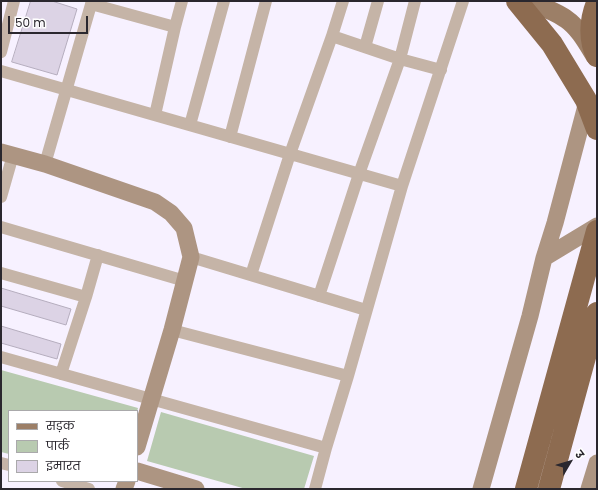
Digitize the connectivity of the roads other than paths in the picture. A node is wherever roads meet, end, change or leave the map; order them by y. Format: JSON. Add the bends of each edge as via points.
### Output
{"nodes":[{"id":1,"x":14,"y":1,"type":"edge"},
{"id":2,"x":182,"y":1,"type":"edge"},
{"id":3,"x":224,"y":1,"type":"edge"},
{"id":4,"x":266,"y":1,"type":"edge"},
{"id":5,"x":378,"y":1,"type":"edge"},
{"id":6,"x":415,"y":1,"type":"edge"},
{"id":7,"x":463,"y":1,"type":"edge"},
{"id":8,"x":517,"y":1,"type":"edge"},
{"id":9,"x":527,"y":1,"type":"edge"},
{"id":10,"x":91,"y":2,"type":"edge"},
{"id":11,"x":340,"y":2,"type":"edge"},
{"id":12,"x":597,"y":3,"type":"edge"},
{"id":13,"x":175,"y":27,"type":"junction"},
{"id":14,"x":332,"y":36,"type":"junction"},
{"id":15,"x":365,"y":47,"type":"junction"},
{"id":16,"x":1,"y":52,"type":"edge"},
{"id":17,"x":597,"y":57,"type":"edge"},
{"id":18,"x":400,"y":59,"type":"junction"},
{"id":19,"x":441,"y":70,"type":"junction"},
{"id":20,"x":1,"y":71,"type":"edge"},
{"id":21,"x":66,"y":90,"type":"junction"},
{"id":22,"x":587,"y":102,"type":"junction"},
{"id":23,"x":155,"y":115,"type":"junction"},
{"id":24,"x":190,"y":125,"type":"junction"},
{"id":25,"x":597,"y":129,"type":"edge"},
{"id":26,"x":230,"y":137,"type":"junction"},
{"id":27,"x":7,"y":154,"type":"edge"},
{"id":28,"x":290,"y":154,"type":"junction"},
{"id":29,"x":45,"y":164,"type":"junction"},
{"id":30,"x":360,"y":174,"type":"junction"},
{"id":31,"x":402,"y":186,"type":"junction"},
{"id":32,"x":1,"y":197,"type":"edge"},
{"id":33,"x":597,"y":226,"type":"edge"},
{"id":34,"x":1,"y":227,"type":"edge"},
{"id":35,"x":597,"y":231,"type":"edge"},
{"id":36,"x":98,"y":255,"type":"junction"},
{"id":37,"x":191,"y":257,"type":"junction"},
{"id":38,"x":544,"y":258,"type":"junction"},
{"id":39,"x":1,"y":273,"type":"edge"},
{"id":40,"x":252,"y":275,"type":"junction"},
{"id":41,"x":185,"y":280,"type":"junction"},
{"id":42,"x":319,"y":296,"type":"junction"},
{"id":43,"x":86,"y":297,"type":"junction"},
{"id":44,"x":366,"y":310,"type":"junction"},
{"id":45,"x":597,"y":313,"type":"edge"},
{"id":46,"x":172,"y":330,"type":"junction"},
{"id":47,"x":1,"y":357,"type":"edge"},
{"id":48,"x":61,"y":374,"type":"junction"},
{"id":49,"x":348,"y":376,"type":"junction"},
{"id":50,"x":151,"y":399,"type":"junction"},
{"id":51,"x":138,"y":444,"type":"edge"},
{"id":52,"x":326,"y":448,"type":"junction"},
{"id":53,"x":597,"y":463,"type":"edge"},
{"id":54,"x":138,"y":472,"type":"edge"},
{"id":55,"x":65,"y":482,"type":"edge"},
{"id":56,"x":89,"y":489,"type":"edge"},
{"id":57,"x":196,"y":489,"type":"edge"},
{"id":58,"x":315,"y":489,"type":"edge"},
{"id":59,"x":481,"y":489,"type":"edge"},
{"id":60,"x":526,"y":489,"type":"edge"},
{"id":61,"x":549,"y":489,"type":"edge"},
{"id":62,"x":590,"y":489,"type":"edge"}],
"edges":[{"from":1,"to":16,"type":"street"},
{"from":2,"to":13,"type":"street"},
{"from":3,"to":24,"type":"street"},
{"from":4,"to":26,"type":"street"},
{"from":5,"to":15,"type":"street"},
{"from":6,"to":18,"type":"street"},
{"from":7,"to":19,"type":"street"},
{"from":8,"to":22,"type":"highway","via":[[552,44]]},
{"from":9,"to":17,"type":"main road","via":[[557,13],[567,20]]},
{"from":10,"to":13,"type":"street"},
{"from":10,"to":21,"type":"street"},
{"from":11,"to":14,"type":"street"},
{"from":12,"to":17,"type":"highway","via":[[593,17],[592,41]]},
{"from":13,"to":23,"type":"street"},
{"from":14,"to":15,"type":"street"},
{"from":14,"to":28,"type":"street"},
{"from":15,"to":18,"type":"street"},
{"from":18,"to":19,"type":"street"},
{"from":18,"to":30,"type":"street"},
{"from":19,"to":31,"type":"street"},
{"from":20,"to":21,"type":"street"},
{"from":21,"to":23,"type":"street"},
{"from":21,"to":29,"type":"street"},
{"from":22,"to":25,"type":"highway"},
{"from":22,"to":38,"type":"street"},
{"from":23,"to":24,"type":"street"},
{"from":24,"to":26,"type":"street"},
{"from":26,"to":28,"type":"street"},
{"from":27,"to":29,"type":"street"},
{"from":27,"to":32,"type":"street"},
{"from":28,"to":30,"type":"street"},
{"from":28,"to":40,"type":"street"},
{"from":29,"to":37,"type":"street","via":[[155,202],[171,213],[184,228]]},
{"from":30,"to":31,"type":"street"},
{"from":30,"to":42,"type":"street"},
{"from":31,"to":44,"type":"street"},
{"from":33,"to":38,"type":"street"},
{"from":34,"to":36,"type":"street"},
{"from":35,"to":60,"type":"highway"},
{"from":36,"to":41,"type":"street"},
{"from":36,"to":43,"type":"street"},
{"from":37,"to":40,"type":"street"},
{"from":37,"to":41,"type":"street"},
{"from":38,"to":59,"type":"street"},
{"from":39,"to":43,"type":"street"},
{"from":40,"to":42,"type":"street"},
{"from":41,"to":46,"type":"street"},
{"from":42,"to":44,"type":"street"},
{"from":43,"to":48,"type":"street"},
{"from":44,"to":49,"type":"street"},
{"from":45,"to":61,"type":"highway"},
{"from":46,"to":49,"type":"street"},
{"from":46,"to":50,"type":"street"},
{"from":47,"to":48,"type":"street"},
{"from":48,"to":50,"type":"street"},
{"from":49,"to":52,"type":"street"},
{"from":50,"to":51,"type":"street"},
{"from":50,"to":52,"type":"street"},
{"from":52,"to":58,"type":"street"},
{"from":53,"to":62,"type":"street"},
{"from":54,"to":57,"type":"street"},
{"from":55,"to":56,"type":"street"}]}
